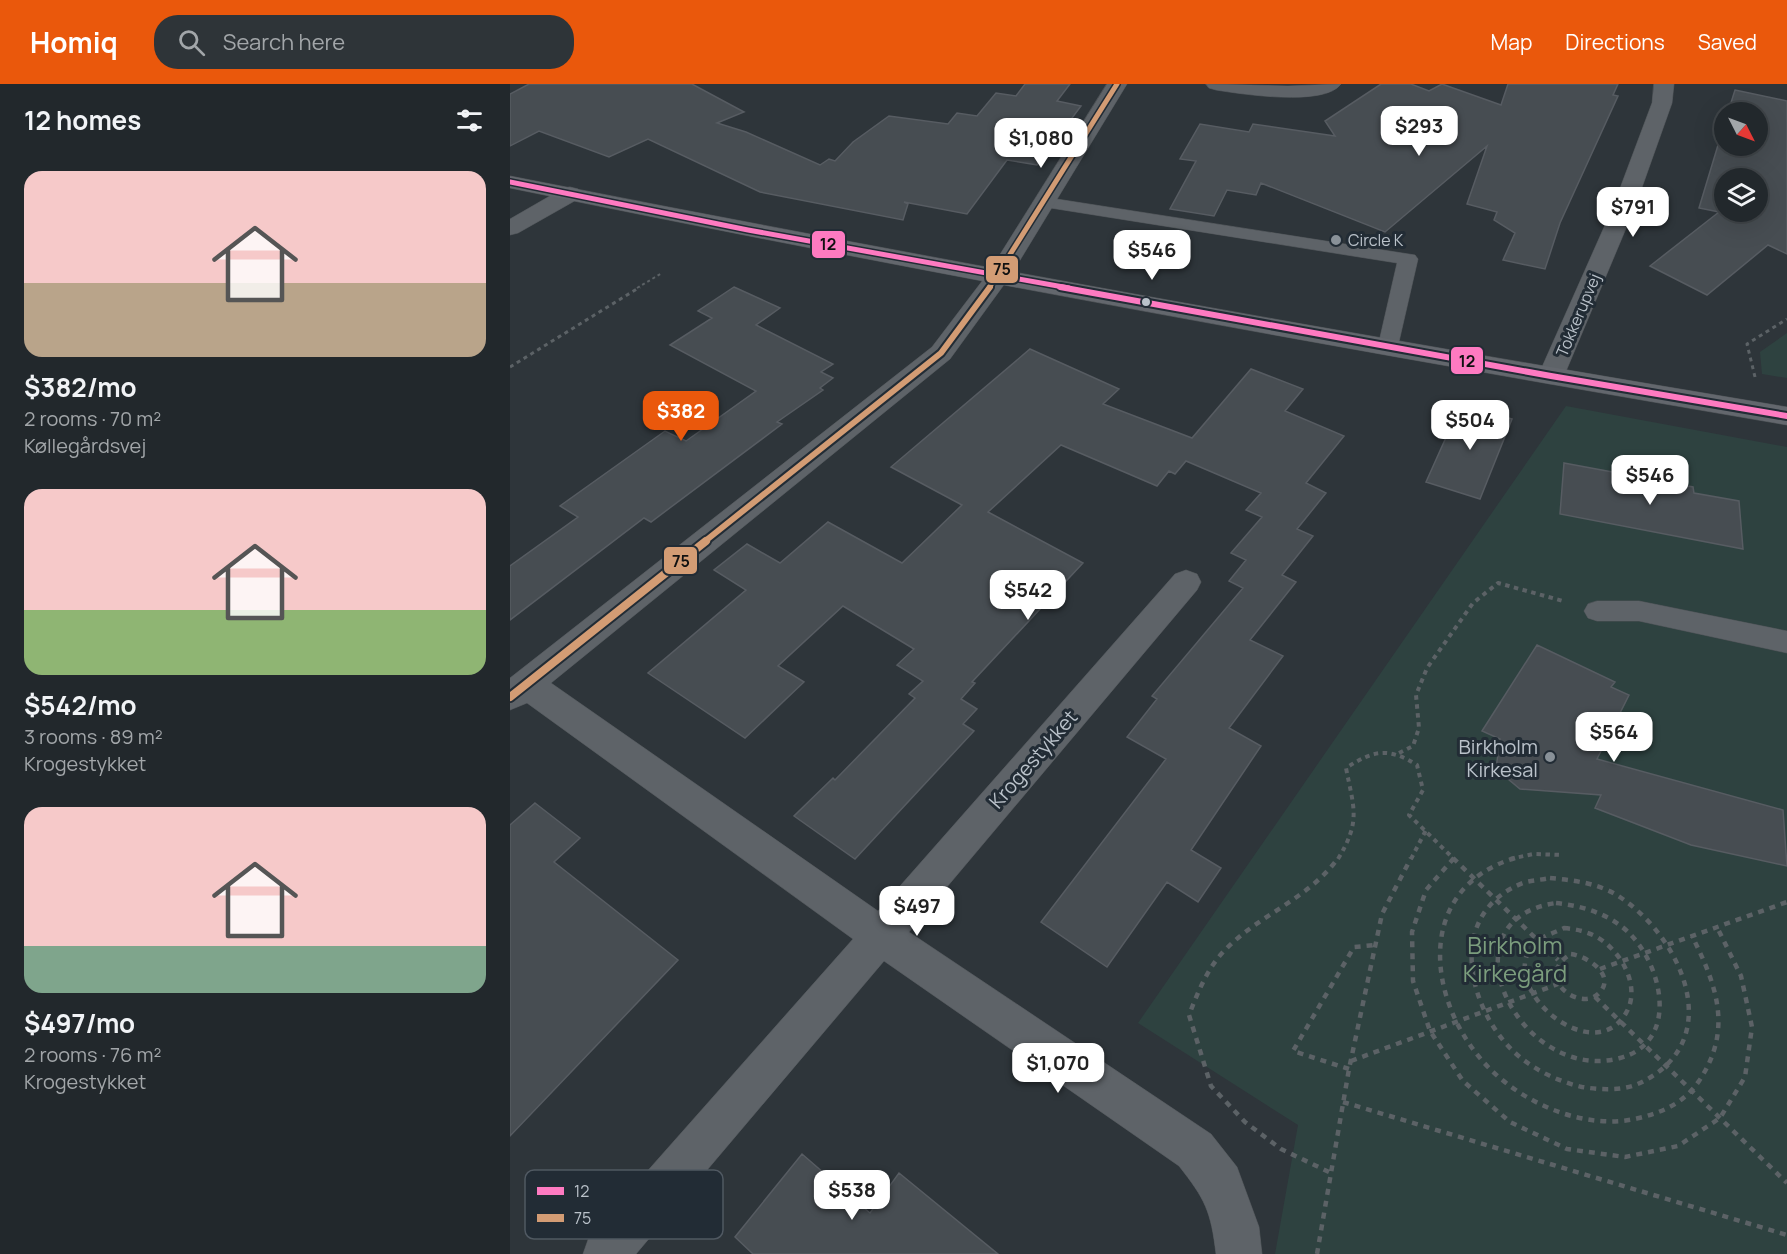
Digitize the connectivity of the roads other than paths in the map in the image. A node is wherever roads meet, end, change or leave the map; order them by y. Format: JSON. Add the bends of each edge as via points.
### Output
{"nodes":[{"id":1,"x":1116,"y":84,"type":"edge"},
{"id":2,"x":1216,"y":84,"type":"edge"},
{"id":3,"x":1331,"y":84,"type":"edge"},
{"id":4,"x":1664,"y":84,"type":"edge"},
{"id":5,"x":510,"y":182,"type":"edge"},
{"id":6,"x":570,"y":194,"type":"junction"},
{"id":7,"x":1044,"y":202,"type":"junction"},
{"id":8,"x":510,"y":228,"type":"edge"},
{"id":9,"x":999,"y":275,"type":"junction"},
{"id":10,"x":1388,"y":346,"type":"junction"},
{"id":11,"x":1551,"y":376,"type":"junction"},
{"id":12,"x":1776,"y":414,"type":"edge"},
{"id":13,"x":1186,"y":582,"type":"dead end"},
{"id":14,"x":1597,"y":611,"type":"road end"},
{"id":15,"x":1787,"y":642,"type":"edge"},
{"id":16,"x":518,"y":690,"type":"edge"},
{"id":17,"x":880,"y":936,"type":"junction"},
{"id":18,"x":678,"y":1170,"type":"edge"},
{"id":19,"x":619,"y":1239,"type":"edge"},
{"id":20,"x":606,"y":1254,"type":"edge"},
{"id":21,"x":1239,"y":1254,"type":"edge"}],
"edges":[{"from":1,"to":7,"type":"street"},
{"from":2,"to":3,"type":"street","via":[[1276,92]]},
{"from":4,"to":11,"type":"street","name":"Tokkerupvej","via":[[1662,103],[1624,207]]},
{"from":5,"to":6,"type":"street"},
{"from":6,"to":8,"type":"street"},
{"from":6,"to":9,"type":"street"},
{"from":7,"to":9,"type":"street"},
{"from":7,"to":10,"type":"lane","via":[[1408,259]]},
{"from":9,"to":10,"type":"street"},
{"from":9,"to":16,"type":"street","via":[[941,353]]},
{"from":10,"to":11,"type":"street"},
{"from":11,"to":12,"type":"street"},
{"from":13,"to":17,"type":"street","name":"Krogestykket"},
{"from":14,"to":15,"type":"lane","via":[[1639,611]]},
{"from":16,"to":17,"type":"street"},
{"from":17,"to":18,"type":"street","name":"Krogestykket"},
{"from":17,"to":21,"type":"street","via":[[1195,1150],[1221,1183],[1236,1227]]},
{"from":19,"to":20,"type":"street","name":"Krogestykket"}]}
